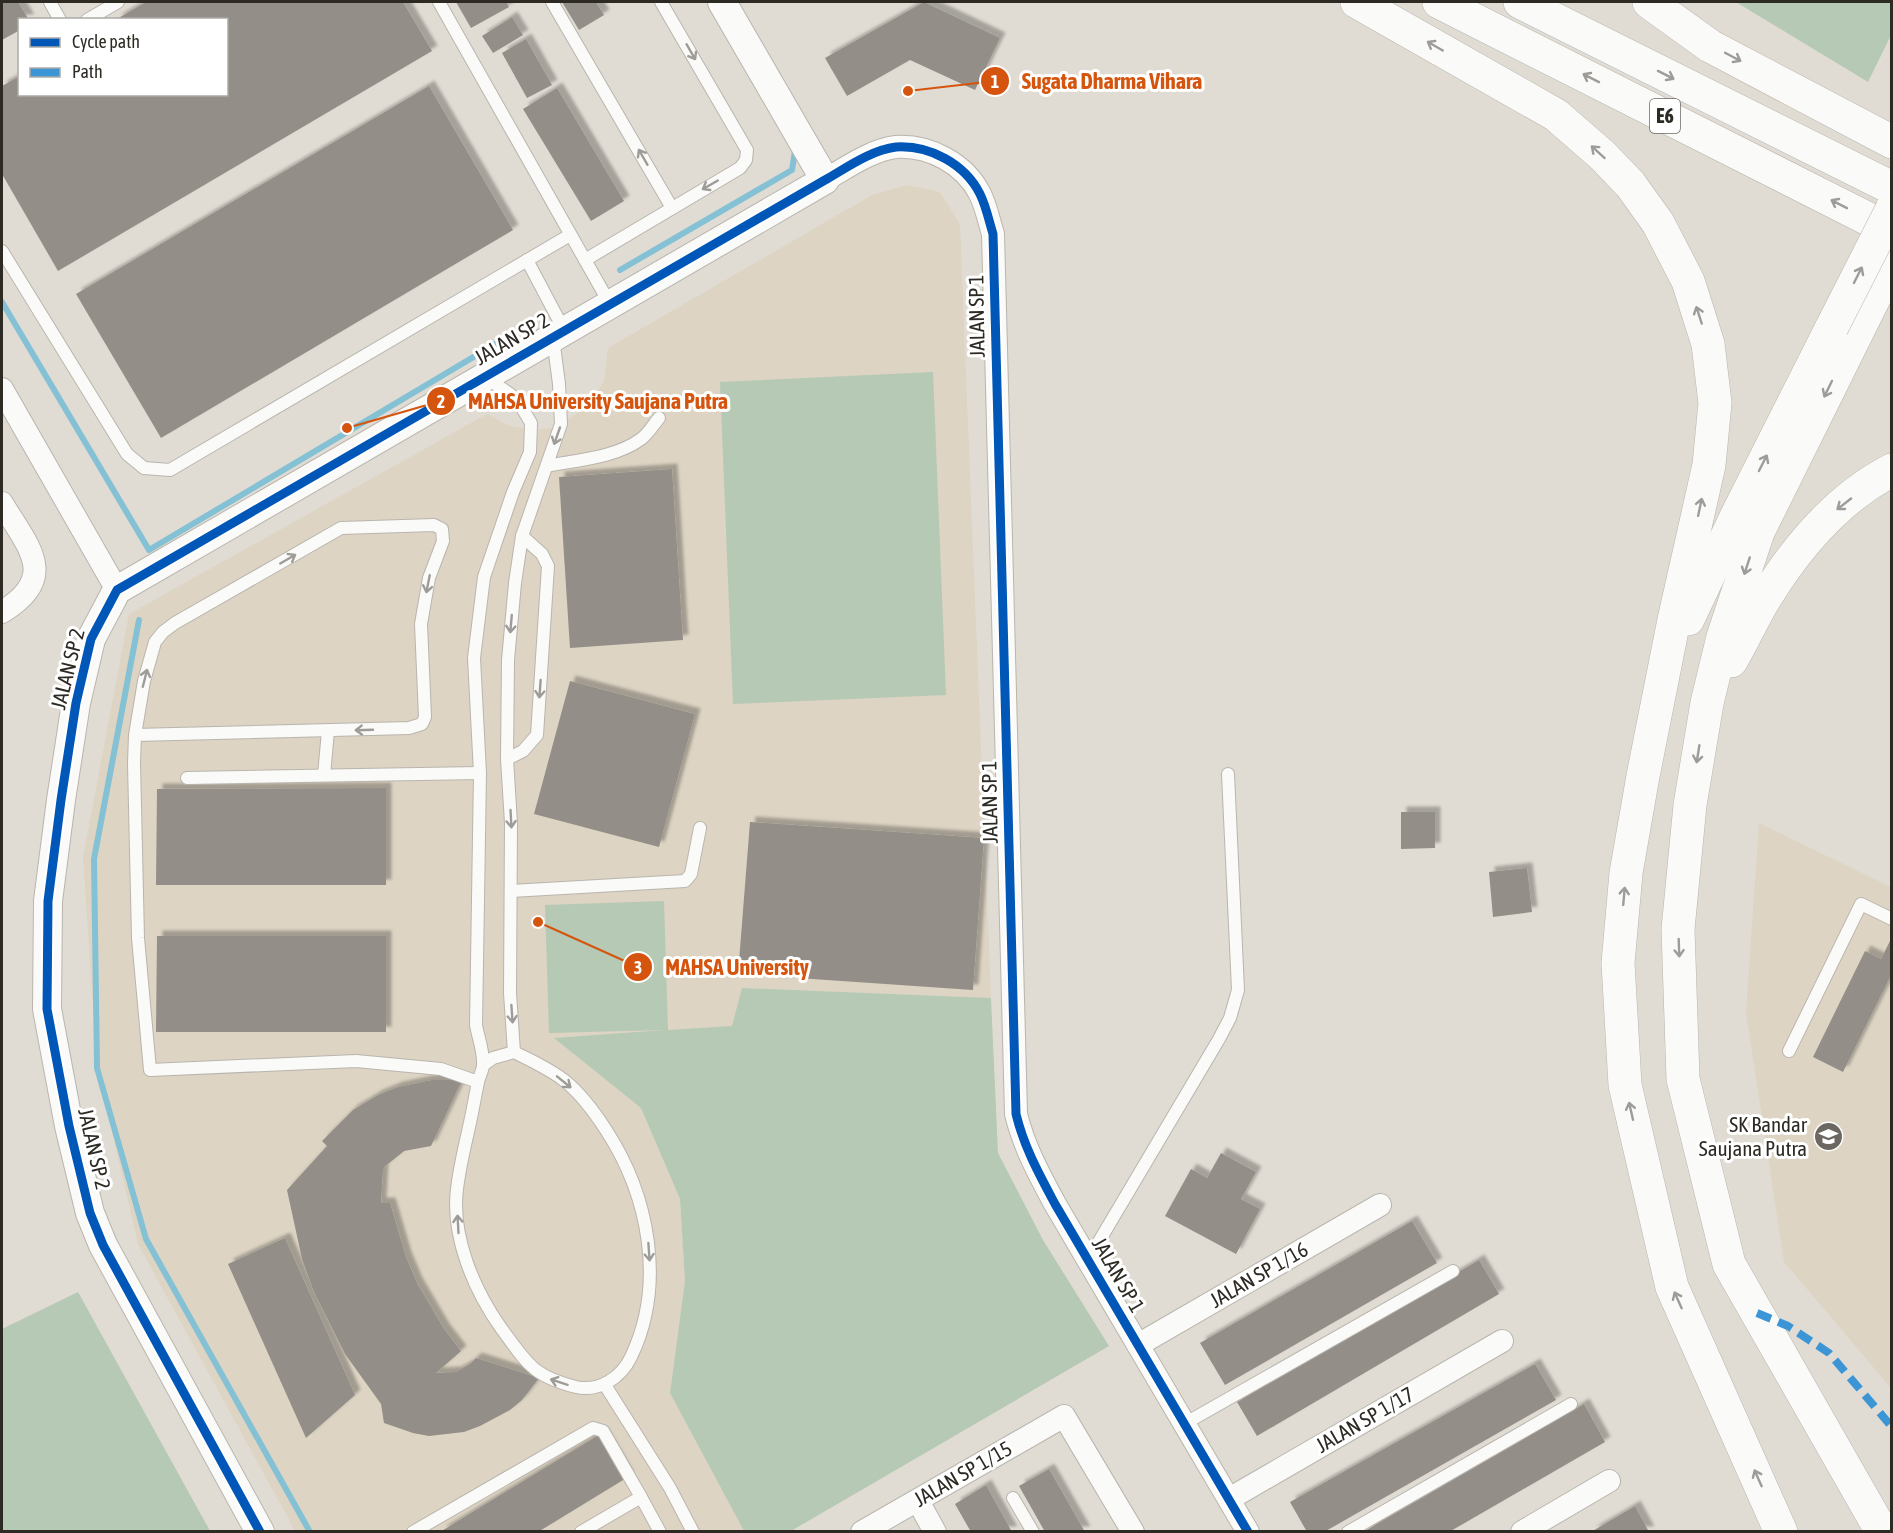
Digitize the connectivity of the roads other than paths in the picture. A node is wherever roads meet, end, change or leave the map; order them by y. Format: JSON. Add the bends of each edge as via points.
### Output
{"nodes":[{"id":1,"x":50,"y":2,"type":"edge"},
{"id":2,"x":118,"y":2,"type":"edge"},
{"id":3,"x":439,"y":2,"type":"edge"},
{"id":4,"x":552,"y":2,"type":"edge"},
{"id":5,"x":661,"y":2,"type":"edge"},
{"id":6,"x":722,"y":2,"type":"edge"},
{"id":7,"x":1357,"y":2,"type":"edge"},
{"id":8,"x":1439,"y":2,"type":"edge"},
{"id":9,"x":1520,"y":2,"type":"edge"},
{"id":10,"x":1649,"y":2,"type":"edge"},
{"id":11,"x":59,"y":18,"type":"edge"},
{"id":12,"x":90,"y":18,"type":"edge"},
{"id":13,"x":1892,"y":142,"type":"edge"},
{"id":14,"x":825,"y":180,"type":"junction"},
{"id":15,"x":1892,"y":188,"type":"edge"},
{"id":16,"x":672,"y":208,"type":"junction"},
{"id":17,"x":1892,"y":208,"type":"edge"},
{"id":18,"x":1892,"y":231,"type":"edge"},
{"id":19,"x":570,"y":235,"type":"junction"},
{"id":20,"x":2,"y":250,"type":"edge"},
{"id":21,"x":527,"y":260,"type":"junction"},
{"id":22,"x":585,"y":260,"type":"junction"},
{"id":23,"x":1892,"y":262,"type":"edge"},
{"id":24,"x":610,"y":304,"type":"junction"},
{"id":25,"x":1843,"y":332,"type":"junction"},
{"id":26,"x":558,"y":333,"type":"junction"},
{"id":27,"x":484,"y":376,"type":"junction"},
{"id":28,"x":4,"y":398,"type":"edge"},
{"id":29,"x":659,"y":418,"type":"dead end"},
{"id":30,"x":547,"y":466,"type":"junction"},
{"id":31,"x":1892,"y":470,"type":"edge"},
{"id":32,"x":2,"y":503,"type":"edge"},
{"id":33,"x":522,"y":536,"type":"junction"},
{"id":34,"x":117,"y":590,"type":"junction"},
{"id":35,"x":2,"y":612,"type":"edge"},
{"id":36,"x":1666,"y":667,"type":"junction"},
{"id":37,"x":1707,"y":703,"type":"junction"},
{"id":38,"x":328,"y":731,"type":"junction"},
{"id":39,"x":135,"y":735,"type":"junction"},
{"id":40,"x":507,"y":759,"type":"junction"},
{"id":41,"x":480,"y":773,"type":"junction"},
{"id":42,"x":1228,"y":774,"type":"dead end"},
{"id":43,"x":324,"y":775,"type":"junction"},
{"id":44,"x":187,"y":778,"type":"dead end"},
{"id":45,"x":700,"y":828,"type":"dead end"},
{"id":46,"x":511,"y":891,"type":"junction"},
{"id":47,"x":1892,"y":919,"type":"edge"},
{"id":48,"x":1789,"y":1051,"type":"dead end"},
{"id":49,"x":514,"y":1052,"type":"junction"},
{"id":50,"x":483,"y":1065,"type":"junction"},
{"id":51,"x":478,"y":1082,"type":"junction"},
{"id":52,"x":1380,"y":1205,"type":"dead end"},
{"id":53,"x":1088,"y":1260,"type":"junction"},
{"id":54,"x":1453,"y":1271,"type":"dead end"},
{"id":55,"x":1502,"y":1341,"type":"dead end"},
{"id":56,"x":1138,"y":1345,"type":"junction"},
{"id":57,"x":605,"y":1385,"type":"junction"},
{"id":58,"x":1571,"y":1404,"type":"dead end"},
{"id":59,"x":1184,"y":1424,"type":"junction"},
{"id":60,"x":1609,"y":1481,"type":"dead end"},
{"id":61,"x":641,"y":1497,"type":"junction"},
{"id":62,"x":1013,"y":1498,"type":"dead end"},
{"id":63,"x":1229,"y":1499,"type":"junction"},
{"id":64,"x":918,"y":1501,"type":"junction"},
{"id":65,"x":260,"y":1532,"type":"edge"},
{"id":66,"x":413,"y":1532,"type":"edge"},
{"id":67,"x":581,"y":1532,"type":"edge"},
{"id":68,"x":660,"y":1532,"type":"edge"},
{"id":69,"x":693,"y":1532,"type":"edge"},
{"id":70,"x":862,"y":1532,"type":"edge"},
{"id":71,"x":935,"y":1532,"type":"edge"},
{"id":72,"x":1033,"y":1532,"type":"edge"},
{"id":73,"x":1132,"y":1532,"type":"edge"},
{"id":74,"x":1248,"y":1532,"type":"edge"},
{"id":75,"x":1348,"y":1532,"type":"edge"},
{"id":76,"x":1522,"y":1532,"type":"edge"},
{"id":77,"x":1781,"y":1532,"type":"edge"},
{"id":78,"x":1882,"y":1532,"type":"edge"}],
"edges":[{"from":1,"to":11,"type":"lane"},
{"from":2,"to":12,"type":"lane"},
{"from":3,"to":19,"type":"lane"},
{"from":16,"to":4,"type":"lane","one_way":true},
{"from":5,"to":16,"type":"lane","one_way":true,"via":[[747,150],[740,168]]},
{"from":6,"to":14,"type":"street"},
{"from":36,"to":7,"type":"highway","one_way":true,"via":[[1709,465],[1714,403],[1708,344],[1688,281],[1658,222],[1630,184],[1556,115]]},
{"from":18,"to":8,"type":"highway","number":"E6","one_way":true},
{"from":9,"to":15,"type":"highway","number":"E6","one_way":true},
{"from":10,"to":13,"type":"highway","one_way":true,"via":[[1710,46]]},
{"from":14,"to":24,"type":"street","name":"JALAN SP 2"},
{"from":14,"to":53,"type":"street","name":"JALAN SP 1","via":[[885,150],[924,149],[947,159],[966,174],[981,195],[993,234],[1016,1114],[1034,1166]]},
{"from":16,"to":22,"type":"lane"},
{"from":25,"to":17,"type":"highway","one_way":true,"bridge":true},
{"from":19,"to":21,"type":"lane"},
{"from":19,"to":22,"type":"lane"},
{"from":20,"to":21,"type":"lane","via":[[127,454],[144,468],[170,470]]},
{"from":21,"to":26,"type":"lane"},
{"from":22,"to":24,"type":"lane"},
{"from":23,"to":25,"type":"highway"},
{"from":24,"to":26,"type":"street","name":"JALAN SP 2"},
{"from":36,"to":25,"type":"highway","one_way":true,"via":[[1737,514]]},
{"from":25,"to":37,"type":"highway","one_way":true,"via":[[1758,532],[1723,637]]},
{"from":26,"to":27,"type":"street","name":"JALAN SP 2"},
{"from":26,"to":30,"type":"lane","one_way":true,"via":[[561,424]]},
{"from":27,"to":34,"type":"street","name":"JALAN SP 2"},
{"from":27,"to":41,"type":"lane","via":[[510,394],[531,423],[530,452],[484,577],[474,658]]},
{"from":28,"to":34,"type":"street"},
{"from":29,"to":30,"type":"lane","via":[[643,438],[626,448]]},
{"from":30,"to":33,"type":"lane"},
{"from":31,"to":37,"type":"highway","one_way":true,"via":[[1838,508],[1803,545],[1764,600]]},
{"from":32,"to":35,"type":"street","via":[[35,566],[30,590]]},
{"from":33,"to":40,"type":"lane","one_way":true,"via":[[508,660]]},
{"from":33,"to":40,"type":"lane","one_way":true,"via":[[542,554],[548,566],[547,589],[537,735],[523,751]]},
{"from":34,"to":65,"type":"street","name":"JALAN SP 2","via":[[91,639],[74,714],[48,901],[47,1009],[69,1126],[90,1213],[103,1245]]},
{"from":77,"to":36,"type":"highway","one_way":true,"via":[[1672,1287],[1625,1085],[1618,963],[1626,873]]},
{"from":37,"to":78,"type":"highway","one_way":true,"via":[[1690,805],[1678,929],[1683,1079],[1729,1264]]},
{"from":38,"to":39,"type":"lane"},
{"from":39,"to":38,"type":"lane","one_way":true,"via":[[154,642],[175,623],[341,528],[434,525],[442,529],[443,541],[429,578],[421,624],[425,717],[422,724],[409,729]]},
{"from":38,"to":43,"type":"lane"},
{"from":39,"to":51,"type":"lane","via":[[138,938],[150,1070],[356,1061],[441,1069]]},
{"from":40,"to":46,"type":"lane","one_way":true},
{"from":41,"to":43,"type":"lane"},
{"from":41,"to":50,"type":"lane","via":[[476,1025]]},
{"from":42,"to":53,"type":"lane","via":[[1238,990],[1230,1018]]},
{"from":43,"to":44,"type":"lane"},
{"from":45,"to":46,"type":"lane","via":[[691,874],[685,881]]},
{"from":46,"to":49,"type":"lane","one_way":true},
{"from":47,"to":48,"type":"lane","via":[[1861,904]]},
{"from":49,"to":50,"type":"lane"},
{"from":49,"to":57,"type":"lane","one_way":true,"via":[[567,1082],[595,1113],[621,1152],[638,1196],[648,1236],[651,1274],[645,1322],[627,1366]]},
{"from":50,"to":51,"type":"lane"},
{"from":57,"to":51,"type":"lane","one_way":true,"via":[[587,1389],[554,1381],[533,1370],[491,1313],[474,1281],[459,1234],[457,1191]]},
{"from":52,"to":56,"type":"street","name":"JALAN SP 1/16"},
{"from":53,"to":56,"type":"street","name":"JALAN SP 1"},
{"from":54,"to":59,"type":"lane"},
{"from":55,"to":63,"type":"street","name":"JALAN SP 1/17"},
{"from":56,"to":59,"type":"street","name":"JALAN SP 1"},
{"from":57,"to":69,"type":"lane"},
{"from":58,"to":75,"type":"lane"},
{"from":59,"to":63,"type":"street","name":"JALAN SP 1"},
{"from":60,"to":76,"type":"street"},
{"from":61,"to":66,"type":"lane","via":[[603,1431],[593,1428]]},
{"from":61,"to":67,"type":"lane"},
{"from":61,"to":68,"type":"lane"},
{"from":62,"to":72,"type":"lane"},
{"from":63,"to":74,"type":"street","name":"JALAN SP 1"},
{"from":64,"to":70,"type":"street","name":"JALAN SP 1/15"},
{"from":64,"to":71,"type":"street"},
{"from":64,"to":73,"type":"street","name":"JALAN SP 1/15","via":[[1064,1416]]}]}
